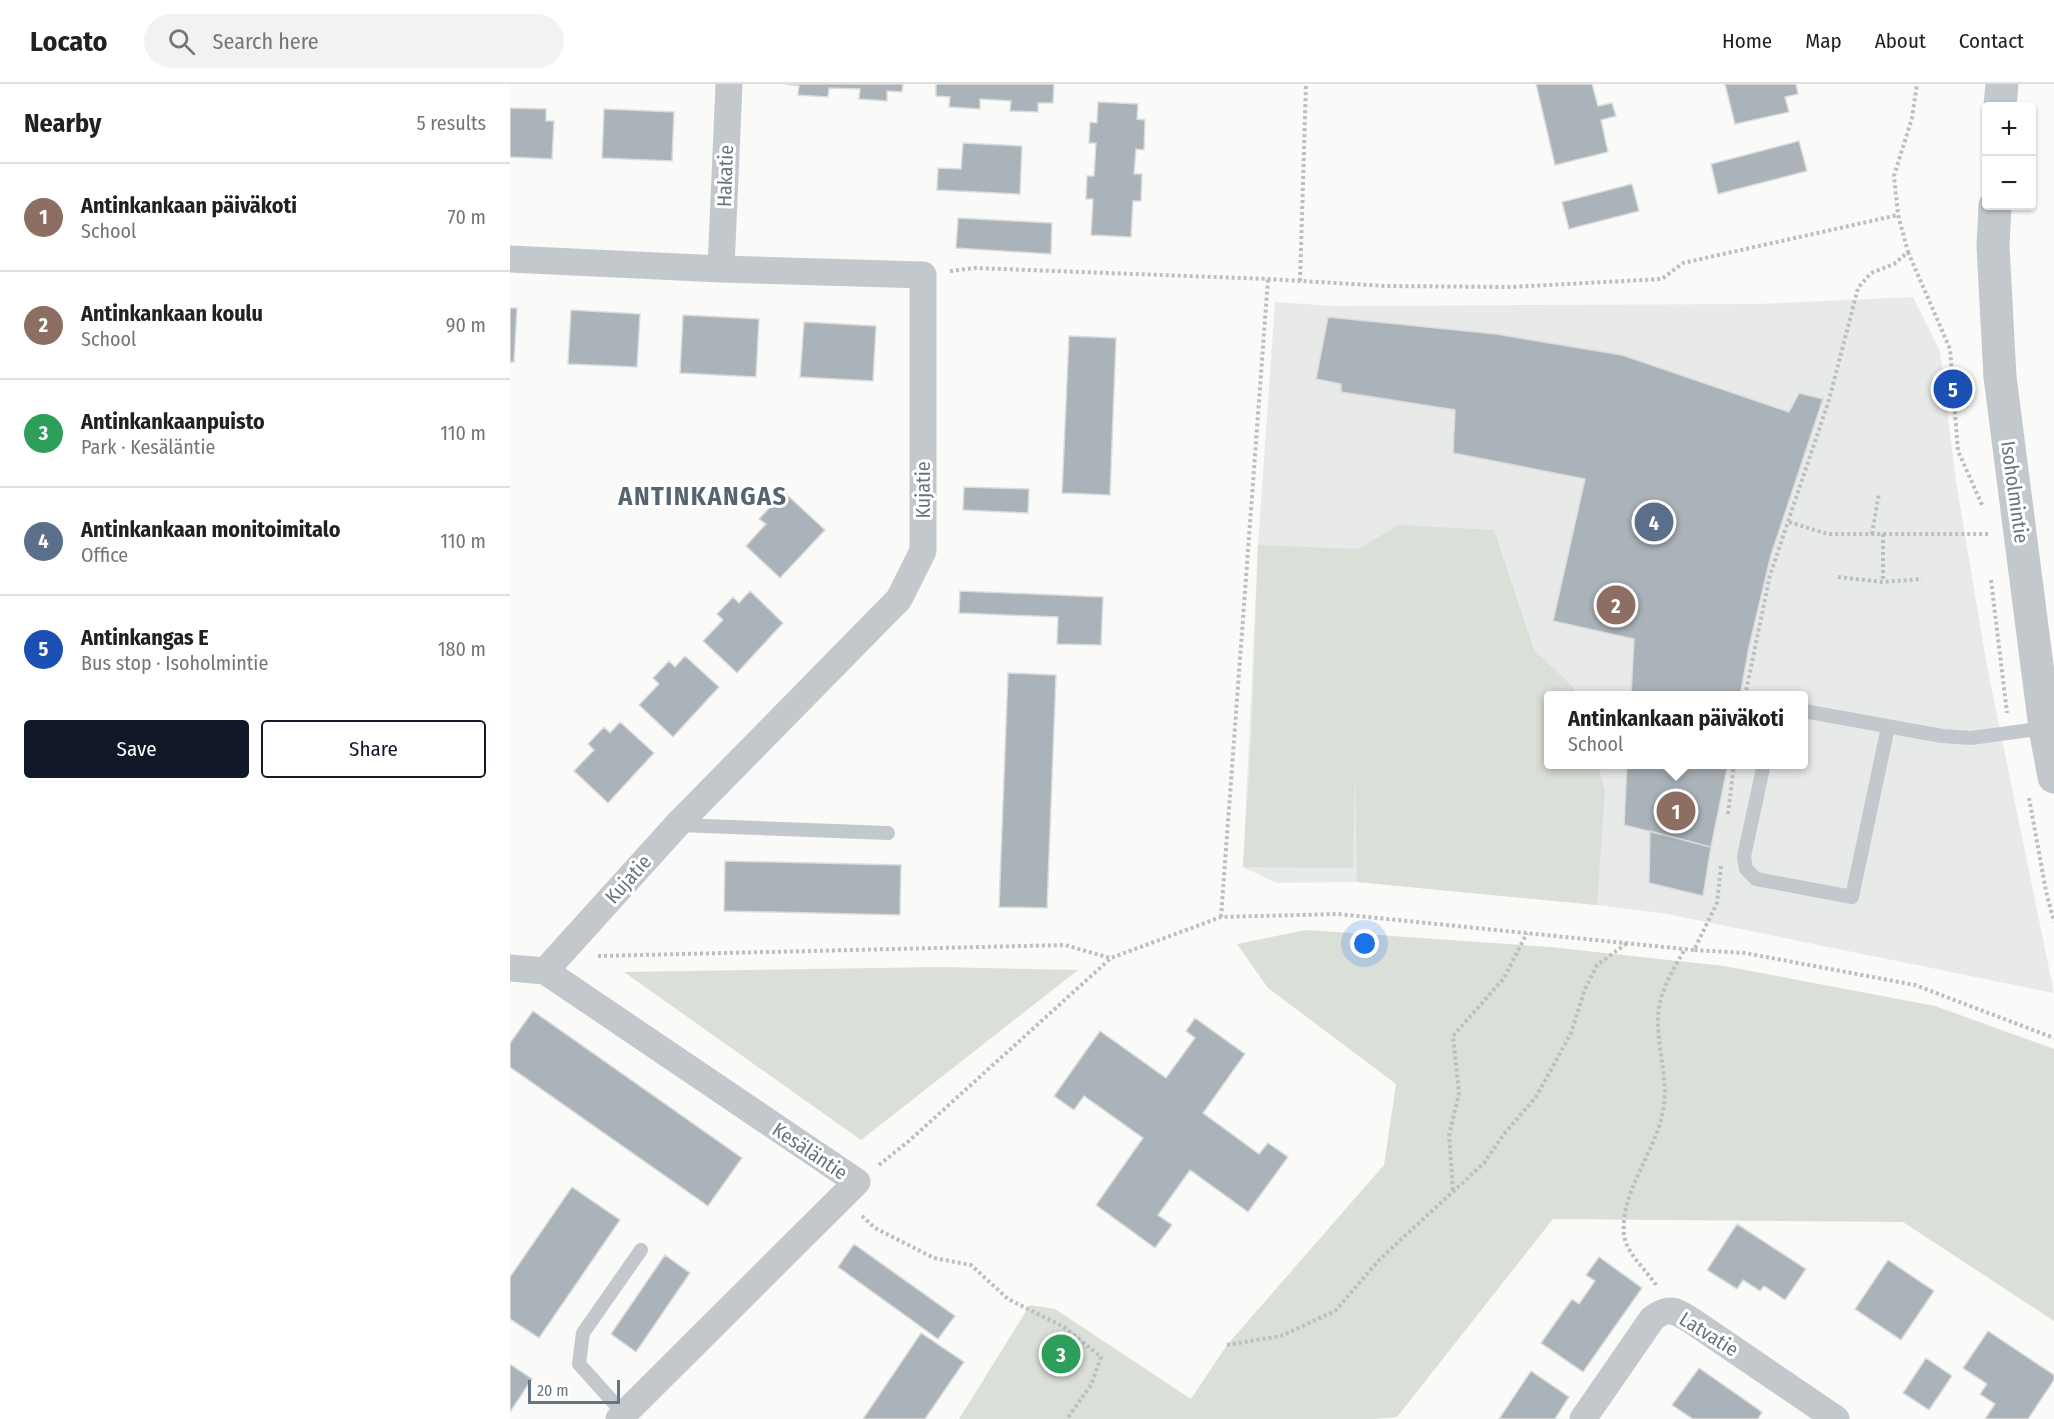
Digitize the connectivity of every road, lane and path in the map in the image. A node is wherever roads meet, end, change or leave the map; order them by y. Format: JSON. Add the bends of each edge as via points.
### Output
{"nodes":[{"id":1,"x":729,"y":84,"type":"edge"},
{"id":2,"x":1306,"y":84,"type":"edge"},
{"id":3,"x":1917,"y":84,"type":"edge"},
{"id":4,"x":2001,"y":84,"type":"edge"},
{"id":5,"x":2000,"y":102,"type":"edge"},
{"id":6,"x":1995,"y":210,"type":"edge"},
{"id":7,"x":1898,"y":215,"type":"junction"},
{"id":8,"x":1908,"y":252,"type":"junction"},
{"id":9,"x":510,"y":259,"type":"edge"},
{"id":10,"x":721,"y":269,"type":"junction"},
{"id":11,"x":922,"y":275,"type":"junction"},
{"id":12,"x":1268,"y":279,"type":"junction"},
{"id":13,"x":1300,"y":281,"type":"junction"},
{"id":14,"x":1879,"y":493,"type":"dead end"},
{"id":15,"x":1984,"y":516,"type":"dead end"},
{"id":16,"x":1789,"y":522,"type":"junction"},
{"id":17,"x":1985,"y":525,"type":"dead end"},
{"id":18,"x":1872,"y":534,"type":"junction"},
{"id":19,"x":1883,"y":534,"type":"junction"},
{"id":20,"x":1990,"y":570,"type":"dead end"},
{"id":21,"x":1838,"y":577,"type":"dead end"},
{"id":22,"x":1922,"y":579,"type":"dead end"},
{"id":23,"x":1883,"y":582,"type":"junction"},
{"id":24,"x":1746,"y":691,"type":"edge"},
{"id":25,"x":1808,"y":712,"type":"edge"},
{"id":26,"x":1888,"y":727,"type":"junction"},
{"id":27,"x":2031,"y":729,"type":"junction"},
{"id":28,"x":1734,"y":769,"type":"edge"},
{"id":29,"x":1763,"y":769,"type":"edge"},
{"id":30,"x":2041,"y":782,"type":"edge"},
{"id":31,"x":1727,"y":822,"type":"dead end"},
{"id":32,"x":677,"y":825,"type":"junction"},
{"id":33,"x":888,"y":833,"type":"dead end"},
{"id":34,"x":1723,"y":857,"type":"dead end"},
{"id":35,"x":1221,"y":917,"type":"junction"},
{"id":36,"x":2054,"y":922,"type":"edge"},
{"id":37,"x":1527,"y":933,"type":"junction"},
{"id":38,"x":1626,"y":943,"type":"junction"},
{"id":39,"x":1685,"y":949,"type":"junction"},
{"id":40,"x":1694,"y":950,"type":"junction"},
{"id":41,"x":597,"y":956,"type":"dead end"},
{"id":42,"x":1111,"y":958,"type":"junction"},
{"id":43,"x":510,"y":968,"type":"edge"},
{"id":44,"x":545,"y":971,"type":"junction"},
{"id":45,"x":2054,"y":1038,"type":"edge"},
{"id":46,"x":849,"y":1189,"type":"junction"},
{"id":47,"x":1453,"y":1191,"type":"junction"},
{"id":48,"x":641,"y":1250,"type":"dead end"},
{"id":49,"x":1668,"y":1310,"type":"junction"},
{"id":50,"x":1227,"y":1345,"type":"dead end"},
{"id":51,"x":622,"y":1416,"type":"edge"},
{"id":52,"x":1066,"y":1419,"type":"edge"},
{"id":53,"x":1583,"y":1419,"type":"edge"},
{"id":54,"x":1836,"y":1419,"type":"edge"}],
"edges":[{"from":1,"to":10,"type":"street","name":"Hakatie"},
{"from":2,"to":13,"type":"path"},
{"from":3,"to":7,"type":"path","via":[[1912,118],[1894,176]]},
{"from":4,"to":5,"type":"street"},
{"from":6,"to":27,"type":"street","name":"Isoholmintie","via":[[2000,376]]},
{"from":7,"to":8,"type":"path"},
{"from":7,"to":13,"type":"path","via":[[1683,263],[1662,279],[1510,287]]},
{"from":8,"to":15,"type":"path","via":[[1950,350],[1958,451]]},
{"from":8,"to":16,"type":"path","via":[[1894,264],[1871,273],[1858,288],[1829,400]]},
{"from":9,"to":10,"type":"street"},
{"from":10,"to":11,"type":"street"},
{"from":11,"to":12,"type":"path","via":[[975,268]]},
{"from":11,"to":32,"type":"street","name":"Kujatie","via":[[923,551],[899,599]]},
{"from":12,"to":13,"type":"path"},
{"from":12,"to":35,"type":"path"},
{"from":14,"to":18,"type":"path"},
{"from":16,"to":18,"type":"path","via":[[1828,534]]},
{"from":16,"to":24,"type":"path","via":[[1770,575]]},
{"from":17,"to":19,"type":"path","via":[[1986,535]]},
{"from":18,"to":19,"type":"path"},
{"from":19,"to":23,"type":"path"},
{"from":20,"to":27,"type":"path","via":[[2006,710]]},
{"from":21,"to":23,"type":"path"},
{"from":22,"to":23,"type":"path"},
{"from":25,"to":26,"type":"lane"},
{"from":26,"to":27,"type":"lane","via":[[1971,738]]},
{"from":26,"to":29,"type":"lane","via":[[1852,897],[1756,879],[1746,868],[1744,856]]},
{"from":27,"to":30,"type":"street","name":"Isoholmintie"},
{"from":28,"to":31,"type":"path"},
{"from":30,"to":36,"type":"path","via":[[2046,891]]},
{"from":32,"to":33,"type":"lane"},
{"from":32,"to":44,"type":"street","name":"Kujatie"},
{"from":34,"to":40,"type":"path","via":[[1717,903]]},
{"from":35,"to":37,"type":"path","via":[[1338,914]]},
{"from":35,"to":42,"type":"path"},
{"from":37,"to":38,"type":"path"},
{"from":37,"to":47,"type":"path","via":[[1504,978],[1453,1036],[1459,1093],[1449,1136]]},
{"from":38,"to":39,"type":"path"},
{"from":38,"to":47,"type":"path","via":[[1596,965],[1571,1033],[1536,1097],[1484,1163]]},
{"from":39,"to":40,"type":"path"},
{"from":39,"to":49,"type":"path","via":[[1666,979],[1658,1016],[1664,1104],[1659,1126],[1625,1211],[1624,1238],[1663,1296]]},
{"from":40,"to":45,"type":"path","via":[[1745,953],[1915,985]]},
{"from":41,"to":42,"type":"path","via":[[1065,945]]},
{"from":42,"to":46,"type":"path","via":[[909,1141]]},
{"from":43,"to":44,"type":"street","name":"Kesäläntie"},
{"from":44,"to":46,"type":"street","name":"Kesäläntie"},
{"from":46,"to":51,"type":"street","name":"Kesäläntie"},
{"from":46,"to":52,"type":"path","via":[[875,1228],[934,1258],[971,1265],[1008,1299],[1064,1327],[1101,1357],[1091,1385]]},
{"from":47,"to":50,"type":"path","via":[[1380,1259],[1335,1311],[1281,1336]]},
{"from":48,"to":51,"type":"lane","via":[[583,1333],[579,1364]]},
{"from":49,"to":53,"type":"street","name":"Latvatie","via":[[1652,1319]]},
{"from":49,"to":54,"type":"street","name":"Latvatie","via":[[1692,1321]]}]}
